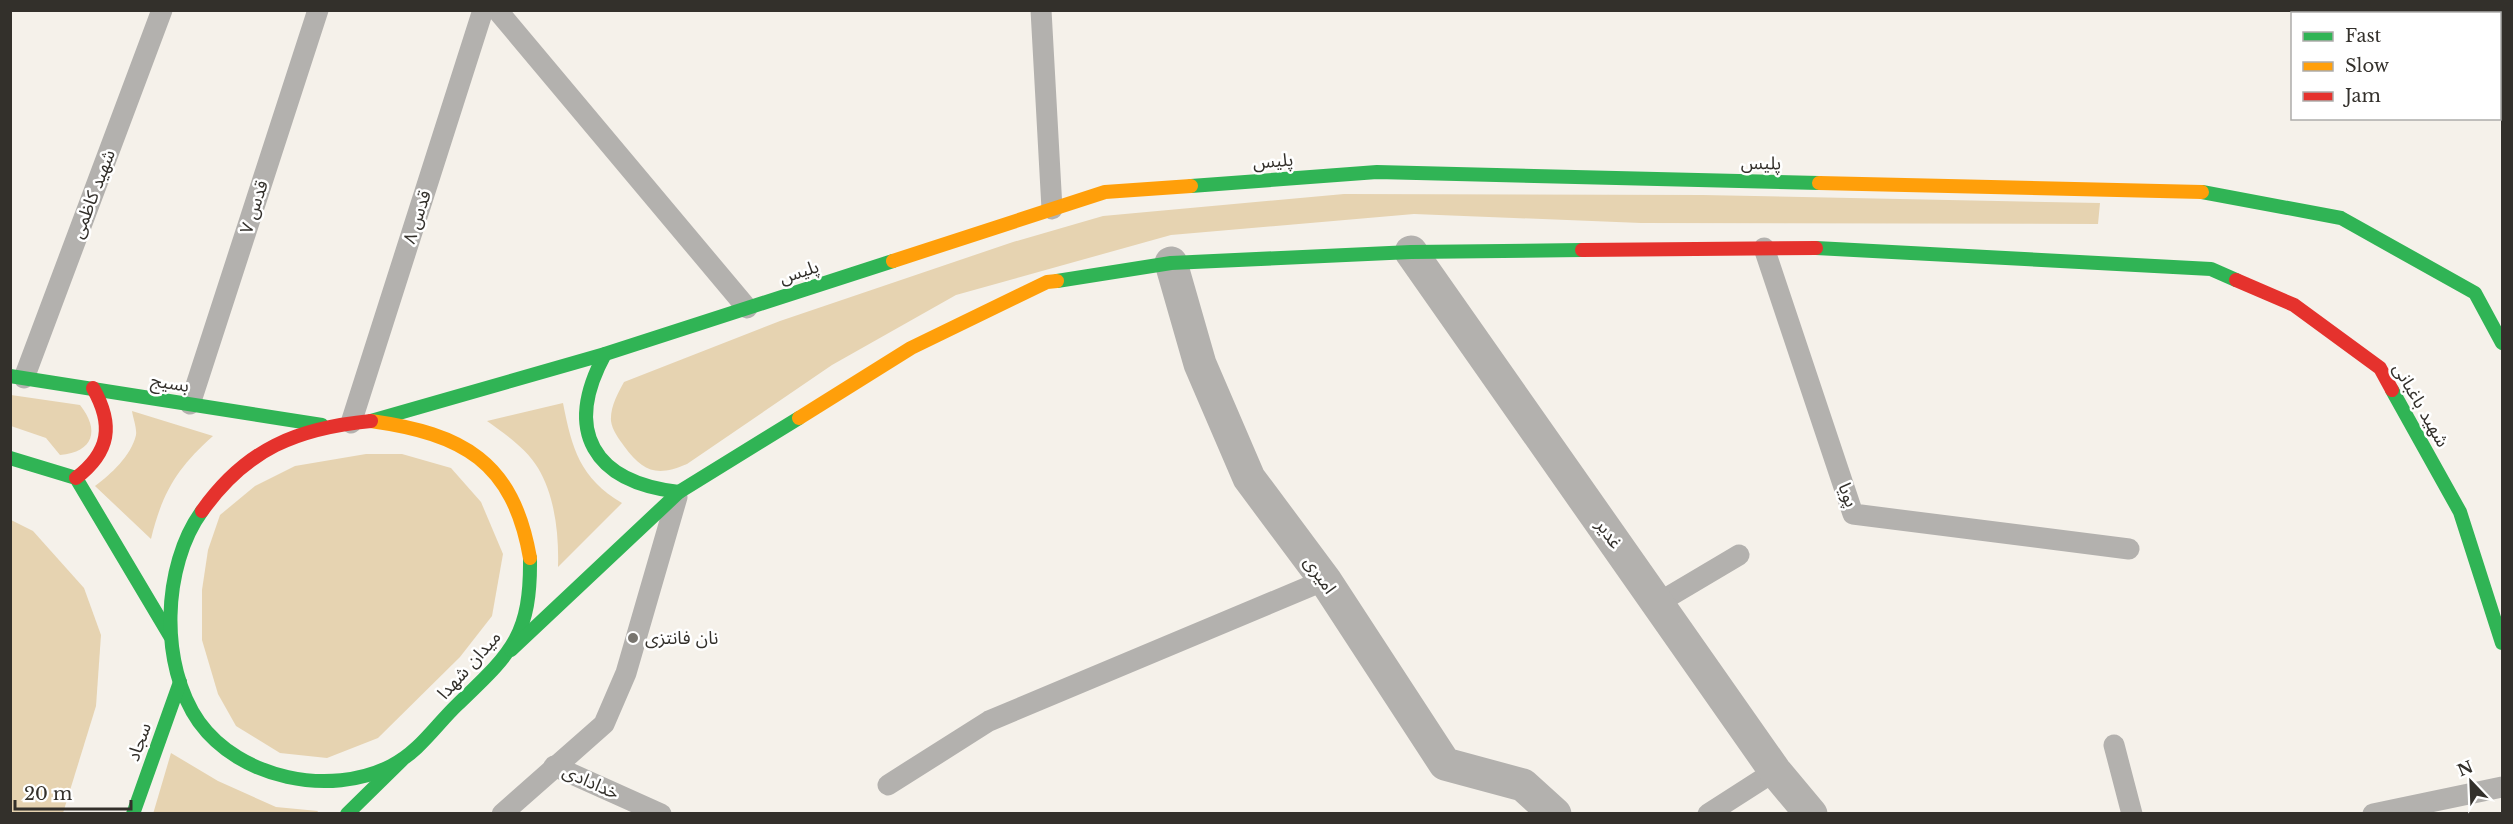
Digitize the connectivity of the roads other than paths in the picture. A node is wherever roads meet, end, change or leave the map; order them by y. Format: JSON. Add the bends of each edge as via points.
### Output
{"nodes":[{"id":1,"x":162,"y":10,"type":"edge"},
{"id":2,"x":318,"y":10,"type":"edge"},
{"id":3,"x":483,"y":10,"type":"edge"},
{"id":4,"x":497,"y":10,"type":"edge"},
{"id":5,"x":1041,"y":10,"type":"edge"},
{"id":6,"x":1052,"y":209,"type":"junction"},
{"id":7,"x":1764,"y":248,"type":"junction"},
{"id":8,"x":1411,"y":252,"type":"junction"},
{"id":9,"x":1171,"y":263,"type":"junction"},
{"id":10,"x":747,"y":308,"type":"junction"},
{"id":11,"x":2502,"y":343,"type":"edge"},
{"id":12,"x":605,"y":354,"type":"junction"},
{"id":13,"x":17,"y":377,"type":"edge"},
{"id":14,"x":93,"y":388,"type":"junction"},
{"id":15,"x":190,"y":404,"type":"junction"},
{"id":16,"x":361,"y":422,"type":"junction"},
{"id":17,"x":324,"y":426,"type":"junction"},
{"id":18,"x":10,"y":458,"type":"edge"},
{"id":19,"x":76,"y":478,"type":"junction"},
{"id":20,"x":679,"y":492,"type":"junction"},
{"id":21,"x":2129,"y":549,"type":"dead end"},
{"id":22,"x":1739,"y":555,"type":"dead end"},
{"id":23,"x":1325,"y":580,"type":"junction"},
{"id":24,"x":1658,"y":603,"type":"junction"},
{"id":25,"x":170,"y":636,"type":"junction"},
{"id":26,"x":2502,"y":643,"type":"edge"},
{"id":27,"x":511,"y":650,"type":"junction"},
{"id":28,"x":180,"y":682,"type":"junction"},
{"id":29,"x":2114,"y":745,"type":"dead end"},
{"id":30,"x":403,"y":760,"type":"junction"},
{"id":31,"x":554,"y":766,"type":"junction"},
{"id":32,"x":1775,"y":771,"type":"junction"},
{"id":33,"x":888,"y":785,"type":"dead end"},
{"id":34,"x":2502,"y":787,"type":"edge"},
{"id":35,"x":513,"y":809,"type":"edge"},
{"id":36,"x":133,"y":813,"type":"edge"},
{"id":37,"x":347,"y":813,"type":"edge"},
{"id":38,"x":661,"y":813,"type":"edge"},
{"id":39,"x":1555,"y":813,"type":"edge"},
{"id":40,"x":1708,"y":813,"type":"edge"},
{"id":41,"x":1811,"y":813,"type":"edge"},
{"id":42,"x":2132,"y":813,"type":"edge"},
{"id":43,"x":2373,"y":813,"type":"edge"}],
"edges":[{"from":1,"to":13,"type":"lane","name":"شهید کاظمی"},
{"from":2,"to":15,"type":"lane","name":"قدس ۷"},
{"from":3,"to":16,"type":"lane","name":"قدس ۸"},
{"from":4,"to":10,"type":"lane"},
{"from":5,"to":6,"type":"lane"},
{"from":6,"to":10,"type":"main road","name":"پلیس"},
{"from":6,"to":11,"type":"main road","name":"پلیس","via":[[1106,192],[1377,172],[2213,192],[2341,218],[2475,293]]},
{"from":7,"to":8,"type":"main road"},
{"from":7,"to":21,"type":"lane","name":"پویا","via":[[1853,514]]},
{"from":7,"to":26,"type":"main road","name":"شهید باغبانی","via":[[2211,269],[2294,304],[2380,368],[2460,512]]},
{"from":8,"to":9,"type":"main road"},
{"from":8,"to":24,"type":"street","name":"غدیر"},
{"from":9,"to":20,"type":"main road","via":[[1047,282],[911,348]]},
{"from":9,"to":23,"type":"street","name":"امیری","via":[[1200,364],[1249,478]]},
{"from":10,"to":12,"type":"main road","name":"پلیس"},
{"from":12,"to":16,"type":"main road","name":"پلیس"},
{"from":12,"to":20,"type":"main road","via":[[586,390],[586,429],[594,449],[605,465],[630,483],[659,492]]},
{"from":13,"to":14,"type":"main road","name":"بسیج"},
{"from":14,"to":15,"type":"main road","name":"بسیج"},
{"from":14,"to":19,"type":"main road","via":[[106,412],[107,438],[96,462]]},
{"from":15,"to":17,"type":"main road","name":"بسیج"},
{"from":16,"to":17,"type":"main road","name":"میدان شهدا"},
{"from":16,"to":27,"type":"main road","name":"میدان شهدا","via":[[418,428],[451,440],[480,459],[504,484],[525,526],[533,584],[526,618]]},
{"from":17,"to":25,"type":"main road","name":"میدان شهدا","via":[[269,448],[240,468],[207,502],[184,543],[174,577]]},
{"from":18,"to":19,"type":"main road"},
{"from":19,"to":25,"type":"main road"},
{"from":20,"to":27,"type":"main road"},
{"from":20,"to":31,"type":"lane","via":[[626,674],[604,724]]},
{"from":22,"to":24,"type":"lane"},
{"from":23,"to":33,"type":"lane","via":[[990,721]]},
{"from":23,"to":39,"type":"street","name":"امیری","via":[[1445,764],[1523,785]]},
{"from":24,"to":32,"type":"street","name":"غدیر"},
{"from":25,"to":28,"type":"main road","name":"میدان شهدا"},
{"from":27,"to":30,"type":"main road","name":"میدان شهدا"},
{"from":28,"to":30,"type":"main road","name":"میدان شهدا","via":[[200,724],[228,750],[259,768],[295,779],[332,781],[369,774]]},
{"from":28,"to":36,"type":"main road","name":"سجاد"},
{"from":29,"to":42,"type":"lane"},
{"from":30,"to":37,"type":"main road"},
{"from":31,"to":35,"type":"lane"},
{"from":31,"to":38,"type":"lane","name":"خدادادی"},
{"from":32,"to":40,"type":"lane"},
{"from":32,"to":41,"type":"street","name":"غدیر"},
{"from":34,"to":43,"type":"lane"}]}
